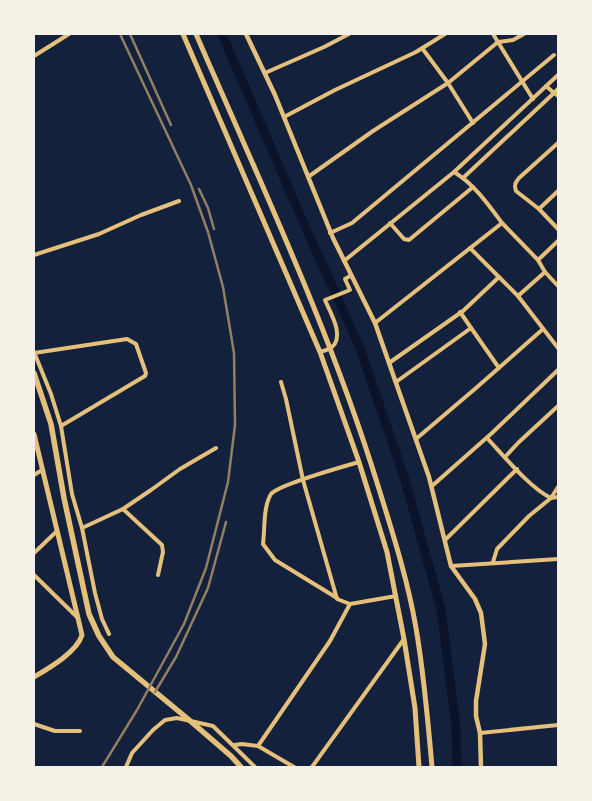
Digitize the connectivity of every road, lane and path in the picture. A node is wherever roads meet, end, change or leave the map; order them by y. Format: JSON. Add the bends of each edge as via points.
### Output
{"nodes":[{"id":1,"x":69,"y":34,"type":"edge"},
{"id":2,"x":183,"y":34,"type":"edge"},
{"id":3,"x":196,"y":34,"type":"edge"},
{"id":4,"x":246,"y":34,"type":"edge"},
{"id":5,"x":349,"y":34,"type":"edge"},
{"id":6,"x":445,"y":34,"type":"edge"},
{"id":7,"x":493,"y":34,"type":"edge"},
{"id":8,"x":524,"y":34,"type":"edge"},
{"id":9,"x":498,"y":42,"type":"junction"},
{"id":10,"x":422,"y":48,"type":"junction"},
{"id":11,"x":554,"y":55,"type":"dead end"},
{"id":12,"x":34,"y":56,"type":"edge"},
{"id":13,"x":265,"y":73,"type":"junction"},
{"id":14,"x":558,"y":75,"type":"edge"},
{"id":15,"x":448,"y":83,"type":"junction"},
{"id":16,"x":523,"y":85,"type":"junction"},
{"id":17,"x":546,"y":86,"type":"junction"},
{"id":18,"x":558,"y":89,"type":"edge"},
{"id":19,"x":554,"y":93,"type":"junction"},
{"id":20,"x":558,"y":96,"type":"edge"},
{"id":21,"x":533,"y":99,"type":"junction"},
{"id":22,"x":284,"y":117,"type":"junction"},
{"id":23,"x":473,"y":123,"type":"junction"},
{"id":24,"x":558,"y":143,"type":"edge"},
{"id":25,"x":454,"y":172,"type":"junction"},
{"id":26,"x":308,"y":177,"type":"junction"},
{"id":27,"x":463,"y":178,"type":"junction"},
{"id":28,"x":473,"y":187,"type":"junction"},
{"id":29,"x":558,"y":191,"type":"edge"},
{"id":30,"x":179,"y":201,"type":"dead end"},
{"id":31,"x":539,"y":209,"type":"junction"},
{"id":32,"x":502,"y":222,"type":"junction"},
{"id":33,"x":390,"y":223,"type":"junction"},
{"id":34,"x":558,"y":229,"type":"edge"},
{"id":35,"x":331,"y":235,"type":"junction"},
{"id":36,"x":558,"y":242,"type":"edge"},
{"id":37,"x":470,"y":248,"type":"junction"},
{"id":38,"x":34,"y":255,"type":"edge"},
{"id":39,"x":344,"y":260,"type":"junction"},
{"id":40,"x":538,"y":260,"type":"junction"},
{"id":41,"x":545,"y":272,"type":"junction"},
{"id":42,"x":350,"y":276,"type":"junction"},
{"id":43,"x":499,"y":277,"type":"junction"},
{"id":44,"x":558,"y":286,"type":"edge"},
{"id":45,"x":518,"y":296,"type":"junction"},
{"id":46,"x":460,"y":312,"type":"junction"},
{"id":47,"x":375,"y":323,"type":"junction"},
{"id":48,"x":471,"y":328,"type":"junction"},
{"id":49,"x":543,"y":329,"type":"junction"},
{"id":50,"x":331,"y":348,"type":"junction"},
{"id":51,"x":558,"y":348,"type":"edge"},
{"id":52,"x":34,"y":352,"type":"edge"},
{"id":53,"x":320,"y":352,"type":"junction"},
{"id":54,"x":389,"y":363,"type":"junction"},
{"id":55,"x":499,"y":368,"type":"junction"},
{"id":56,"x":558,"y":370,"type":"edge"},
{"id":57,"x":34,"y":373,"type":"edge"},
{"id":58,"x":281,"y":382,"type":"dead end"},
{"id":59,"x":396,"y":382,"type":"junction"},
{"id":60,"x":558,"y":406,"type":"edge"},
{"id":61,"x":61,"y":426,"type":"junction"},
{"id":62,"x":34,"y":434,"type":"edge"},
{"id":63,"x":416,"y":438,"type":"junction"},
{"id":64,"x":487,"y":438,"type":"junction"},
{"id":65,"x":216,"y":448,"type":"dead end"},
{"id":66,"x":506,"y":457,"type":"junction"},
{"id":67,"x":359,"y":462,"type":"junction"},
{"id":68,"x":42,"y":470,"type":"junction"},
{"id":69,"x":517,"y":470,"type":"junction"},
{"id":70,"x":34,"y":475,"type":"edge"},
{"id":71,"x":304,"y":480,"type":"junction"},
{"id":72,"x":432,"y":486,"type":"junction"},
{"id":73,"x":558,"y":487,"type":"edge"},
{"id":74,"x":551,"y":498,"type":"junction"},
{"id":75,"x":558,"y":498,"type":"edge"},
{"id":76,"x":123,"y":509,"type":"junction"},
{"id":77,"x":82,"y":528,"type":"junction"},
{"id":78,"x":57,"y":531,"type":"junction"},
{"id":79,"x":445,"y":540,"type":"junction"},
{"id":80,"x":34,"y":553,"type":"edge"},
{"id":81,"x":558,"y":559,"type":"edge"},
{"id":82,"x":493,"y":562,"type":"junction"},
{"id":83,"x":451,"y":566,"type":"junction"},
{"id":84,"x":34,"y":574,"type":"edge"},
{"id":85,"x":158,"y":575,"type":"dead end"},
{"id":86,"x":396,"y":596,"type":"junction"},
{"id":87,"x":337,"y":599,"type":"junction"},
{"id":88,"x":350,"y":604,"type":"junction"},
{"id":89,"x":78,"y":618,"type":"junction"},
{"id":90,"x":109,"y":634,"type":"dead end"},
{"id":91,"x":404,"y":639,"type":"junction"},
{"id":92,"x":34,"y":677,"type":"edge"},
{"id":93,"x":188,"y":719,"type":"junction"},
{"id":94,"x":34,"y":724,"type":"edge"},
{"id":95,"x":558,"y":725,"type":"edge"},
{"id":96,"x":80,"y":731,"type":"dead end"},
{"id":97,"x":480,"y":732,"type":"junction"},
{"id":98,"x":234,"y":745,"type":"junction"},
{"id":99,"x":258,"y":746,"type":"junction"},
{"id":100,"x":126,"y":767,"type":"edge"},
{"id":101,"x":241,"y":767,"type":"edge"},
{"id":102,"x":255,"y":767,"type":"edge"},
{"id":103,"x":294,"y":767,"type":"edge"},
{"id":104,"x":312,"y":767,"type":"edge"},
{"id":105,"x":419,"y":767,"type":"edge"},
{"id":106,"x":432,"y":767,"type":"edge"},
{"id":107,"x":480,"y":767,"type":"edge"}],
"edges":[{"from":1,"to":12,"type":"street"},
{"from":2,"to":53,"type":"main road"},
{"from":3,"to":50,"type":"main road"},
{"from":4,"to":13,"type":"street"},
{"from":5,"to":13,"type":"street"},
{"from":6,"to":10,"type":"street"},
{"from":7,"to":9,"type":"street"},
{"from":8,"to":9,"type":"street"},
{"from":9,"to":15,"type":"street"},
{"from":9,"to":16,"type":"street"},
{"from":10,"to":15,"type":"street"},
{"from":10,"to":22,"type":"street"},
{"from":11,"to":16,"type":"street"},
{"from":13,"to":22,"type":"street"},
{"from":14,"to":17,"type":"street"},
{"from":15,"to":23,"type":"street"},
{"from":15,"to":26,"type":"street"},
{"from":16,"to":21,"type":"street"},
{"from":16,"to":23,"type":"street"},
{"from":17,"to":19,"type":"street"},
{"from":17,"to":21,"type":"street"},
{"from":18,"to":19,"type":"street"},
{"from":19,"to":20,"type":"street"},
{"from":19,"to":27,"type":"street"},
{"from":21,"to":25,"type":"street"},
{"from":22,"to":26,"type":"street"},
{"from":23,"to":35,"type":"street","via":[[352,222]]},
{"from":24,"to":31,"type":"street","via":[[515,183],[516,191]]},
{"from":25,"to":27,"type":"street"},
{"from":25,"to":33,"type":"street"},
{"from":26,"to":35,"type":"street"},
{"from":27,"to":28,"type":"street"},
{"from":28,"to":32,"type":"street"},
{"from":28,"to":33,"type":"street","via":[[409,240]]},
{"from":29,"to":31,"type":"street"},
{"from":30,"to":38,"type":"street","via":[[99,234]]},
{"from":31,"to":34,"type":"street"},
{"from":32,"to":37,"type":"street"},
{"from":32,"to":40,"type":"street"},
{"from":33,"to":39,"type":"street"},
{"from":35,"to":39,"type":"street"},
{"from":36,"to":40,"type":"street"},
{"from":37,"to":43,"type":"street"},
{"from":37,"to":47,"type":"street"},
{"from":39,"to":42,"type":"street"},
{"from":40,"to":41,"type":"street"},
{"from":41,"to":44,"type":"street"},
{"from":41,"to":45,"type":"street"},
{"from":42,"to":47,"type":"street"},
{"from":42,"to":50,"type":"street","via":[[344,279],[350,290],[326,300],[337,332]]},
{"from":43,"to":45,"type":"street"},
{"from":43,"to":46,"type":"street"},
{"from":45,"to":49,"type":"street"},
{"from":46,"to":48,"type":"street"},
{"from":46,"to":54,"type":"street"},
{"from":47,"to":54,"type":"street"},
{"from":48,"to":55,"type":"street"},
{"from":48,"to":59,"type":"street"},
{"from":49,"to":51,"type":"street"},
{"from":49,"to":55,"type":"street"},
{"from":50,"to":53,"type":"street"},
{"from":50,"to":106,"type":"main road","via":[[368,453],[416,626]]},
{"from":52,"to":61,"type":"street"},
{"from":52,"to":61,"type":"street","via":[[127,339],[136,344],[145,376]]},
{"from":53,"to":67,"type":"main road"},
{"from":54,"to":59,"type":"street"},
{"from":55,"to":63,"type":"street"},
{"from":56,"to":64,"type":"street"},
{"from":57,"to":93,"type":"main road","via":[[51,424],[90,614],[99,636],[113,657]]},
{"from":58,"to":71,"type":"street"},
{"from":59,"to":63,"type":"street"},
{"from":60,"to":66,"type":"street"},
{"from":61,"to":77,"type":"street","via":[[72,494]]},
{"from":62,"to":68,"type":"main road"},
{"from":63,"to":72,"type":"street"},
{"from":64,"to":66,"type":"street"},
{"from":64,"to":72,"type":"street"},
{"from":65,"to":76,"type":"street"},
{"from":66,"to":69,"type":"street"},
{"from":67,"to":71,"type":"street"},
{"from":67,"to":86,"type":"main road","via":[[387,552]]},
{"from":68,"to":70,"type":"street"},
{"from":68,"to":78,"type":"main road"},
{"from":69,"to":74,"type":"street"},
{"from":69,"to":79,"type":"street"},
{"from":71,"to":87,"type":"street"},
{"from":71,"to":87,"type":"street","via":[[274,491],[270,496],[263,544],[275,560]]},
{"from":72,"to":79,"type":"street"},
{"from":73,"to":74,"type":"street"},
{"from":74,"to":75,"type":"street"},
{"from":74,"to":82,"type":"street","via":[[497,549]]},
{"from":76,"to":77,"type":"street"},
{"from":76,"to":85,"type":"street","via":[[162,545]]},
{"from":77,"to":90,"type":"street","via":[[95,593]]},
{"from":78,"to":80,"type":"street"},
{"from":78,"to":89,"type":"main road"},
{"from":79,"to":83,"type":"street"},
{"from":81,"to":82,"type":"street"},
{"from":82,"to":83,"type":"street"},
{"from":83,"to":97,"type":"street","via":[[475,599],[483,622],[485,644],[476,701]]},
{"from":84,"to":89,"type":"street"},
{"from":86,"to":88,"type":"street"},
{"from":86,"to":91,"type":"main road"},
{"from":87,"to":88,"type":"street"},
{"from":88,"to":99,"type":"street","via":[[330,641]]},
{"from":89,"to":92,"type":"main road","via":[[82,635],[79,643]]},
{"from":91,"to":104,"type":"street"},
{"from":91,"to":105,"type":"main road","via":[[415,708]]},
{"from":93,"to":98,"type":"street","via":[[213,726]]},
{"from":93,"to":100,"type":"street","via":[[165,720],[152,730],[132,753]]},
{"from":93,"to":101,"type":"main road"},
{"from":94,"to":96,"type":"street","via":[[55,731]]},
{"from":95,"to":97,"type":"street"},
{"from":97,"to":107,"type":"street"},
{"from":98,"to":99,"type":"street"},
{"from":98,"to":102,"type":"street"},
{"from":99,"to":103,"type":"street"}]}
